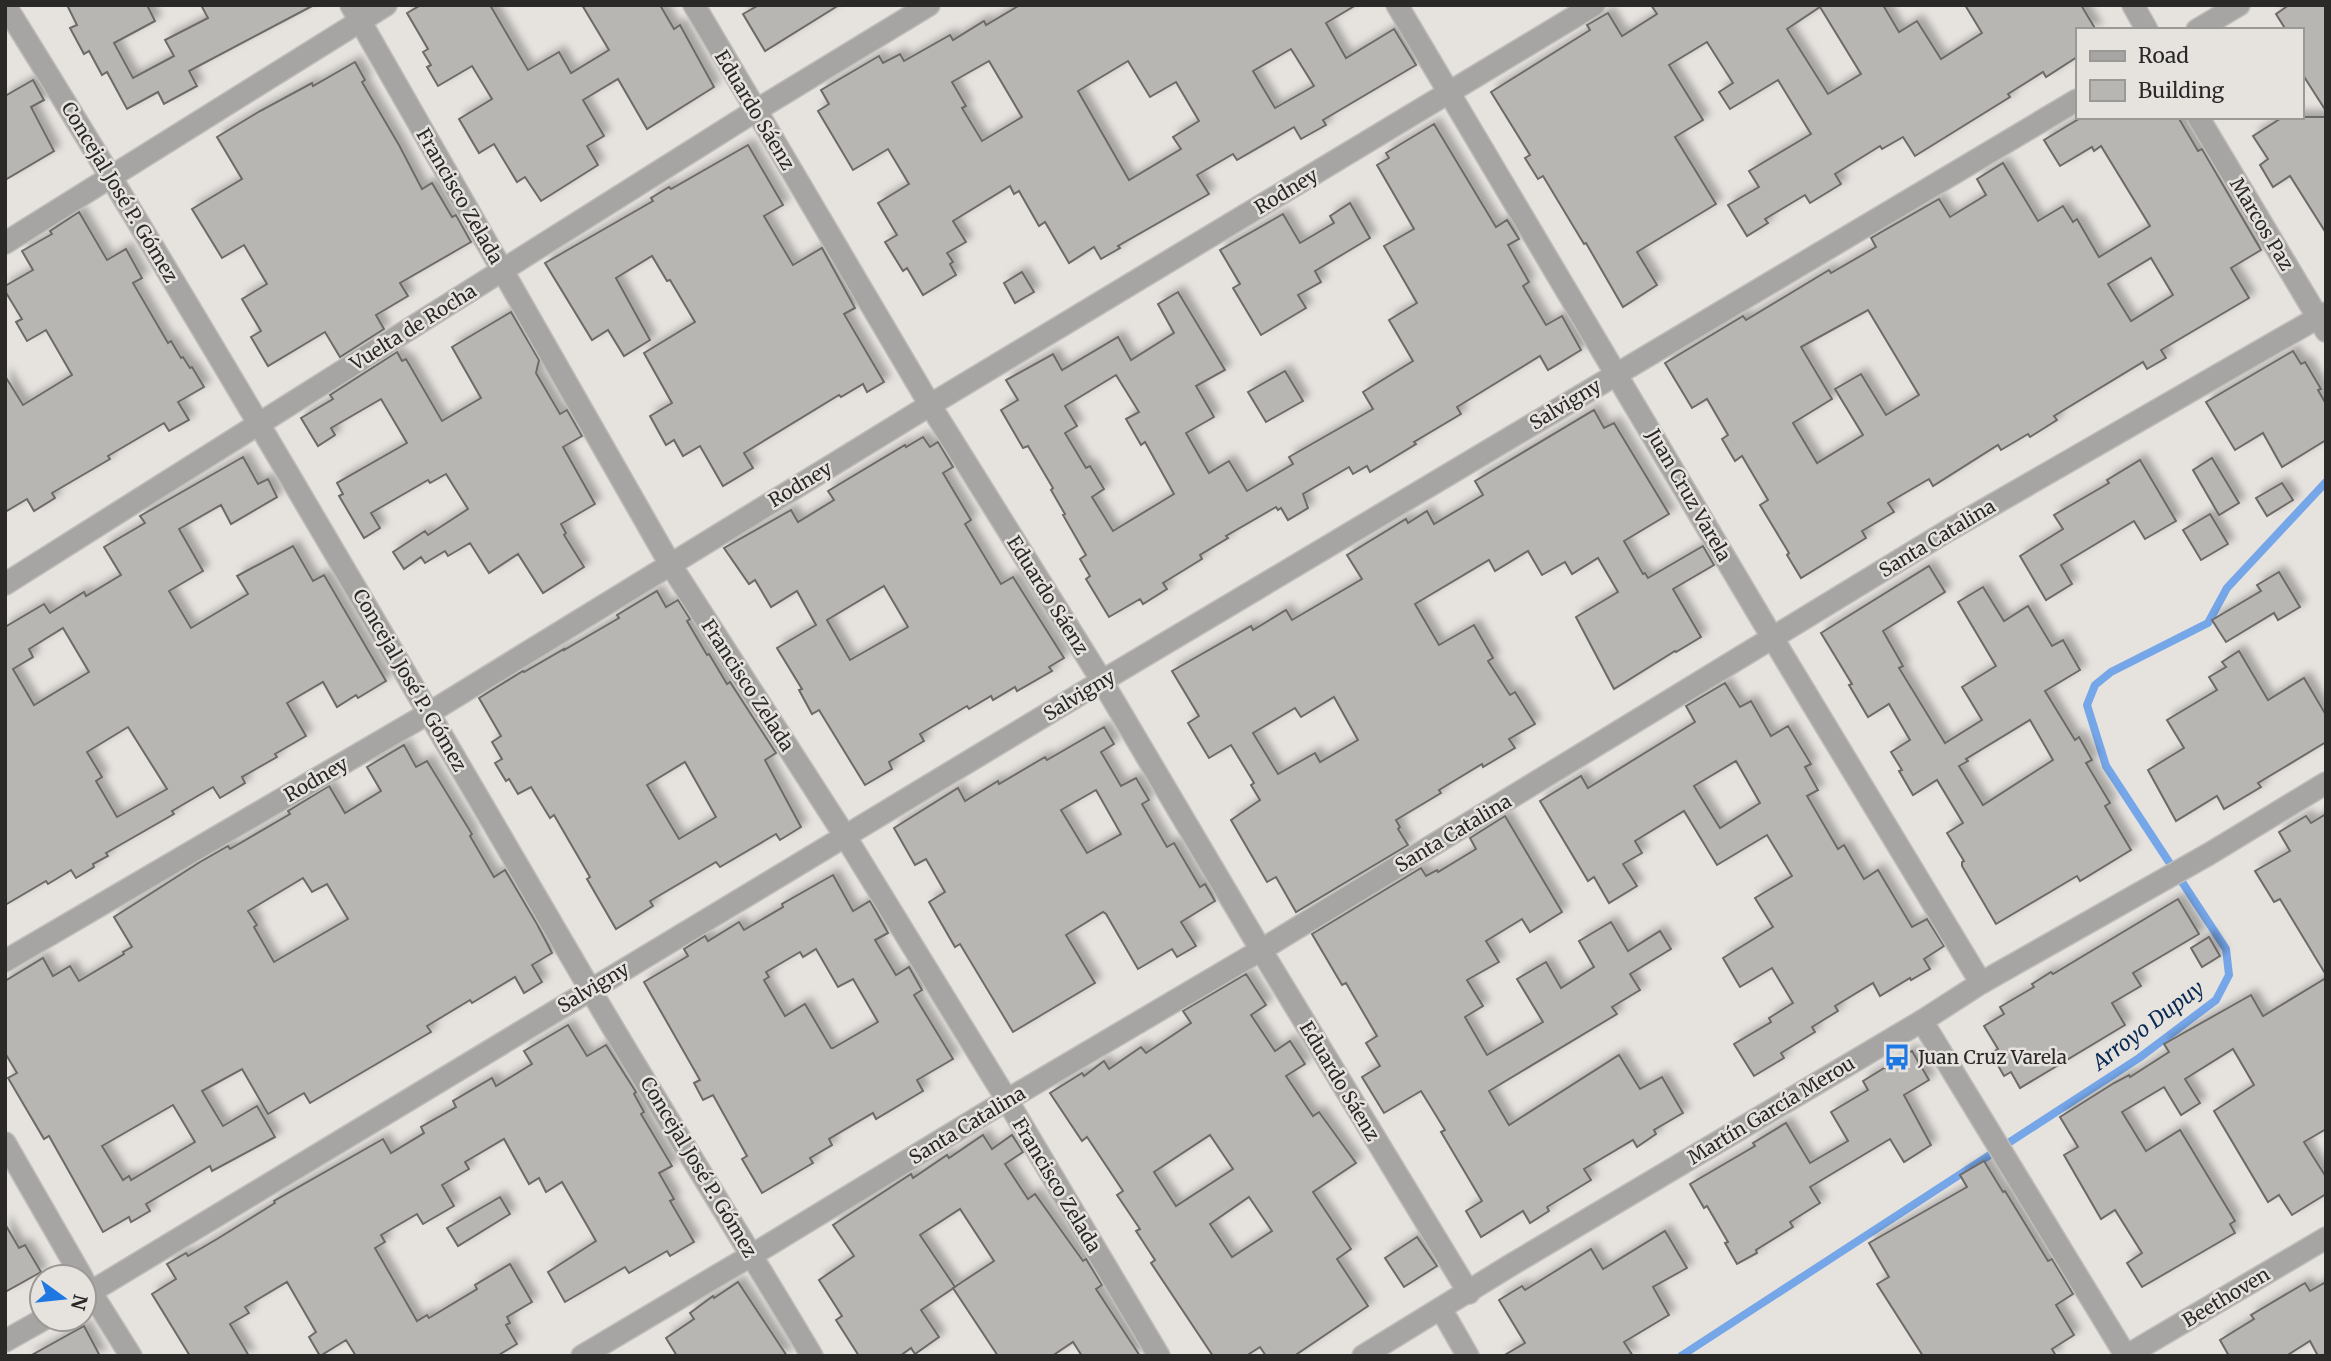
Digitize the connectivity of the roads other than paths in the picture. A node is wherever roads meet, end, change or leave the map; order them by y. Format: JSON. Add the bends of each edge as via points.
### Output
{"nodes":[{"id":1,"x":5,"y":5,"type":"edge"},
{"id":2,"x":386,"y":5,"type":"edge"},
{"id":3,"x":694,"y":5,"type":"edge"},
{"id":4,"x":929,"y":5,"type":"edge"},
{"id":5,"x":1397,"y":5,"type":"edge"},
{"id":6,"x":1594,"y":5,"type":"edge"},
{"id":7,"x":2133,"y":5,"type":"edge"},
{"id":8,"x":2239,"y":5,"type":"edge"},
{"id":9,"x":356,"y":13,"type":"edge"},
{"id":10,"x":2146,"y":28,"type":"edge"},
{"id":11,"x":2200,"y":28,"type":"edge"},
{"id":12,"x":1450,"y":93,"type":"junction"},
{"id":13,"x":2076,"y":101,"type":"edge"},
{"id":14,"x":755,"y":111,"type":"junction"},
{"id":15,"x":2199,"y":119,"type":"edge"},
{"id":16,"x":112,"y":176,"type":"junction"},
{"id":17,"x":5,"y":243,"type":"edge"},
{"id":18,"x":502,"y":270,"type":"junction"},
{"id":19,"x":2323,"y":321,"type":"edge"},
{"id":20,"x":1617,"y":373,"type":"junction"},
{"id":21,"x":930,"y":405,"type":"junction"},
{"id":22,"x":260,"y":424,"type":"junction"},
{"id":23,"x":670,"y":564,"type":"junction"},
{"id":24,"x":5,"y":584,"type":"edge"},
{"id":25,"x":1772,"y":637,"type":"junction"},
{"id":26,"x":1102,"y":681,"type":"junction"},
{"id":27,"x":429,"y":713,"type":"junction"},
{"id":28,"x":2326,"y":783,"type":"edge"},
{"id":29,"x":845,"y":836,"type":"junction"},
{"id":30,"x":1261,"y":950,"type":"junction"},
{"id":31,"x":5,"y":961,"type":"edge"},
{"id":32,"x":1981,"y":983,"type":"junction"},
{"id":33,"x":590,"y":989,"type":"junction"},
{"id":34,"x":1922,"y":1021,"type":"junction"},
{"id":35,"x":1007,"y":1100,"type":"junction"},
{"id":36,"x":5,"y":1143,"type":"edge"},
{"id":37,"x":2326,"y":1238,"type":"edge"},
{"id":38,"x":752,"y":1255,"type":"junction"},
{"id":39,"x":72,"y":1263,"type":"edge"},
{"id":40,"x":98,"y":1279,"type":"edge"},
{"id":41,"x":1469,"y":1293,"type":"junction"},
{"id":42,"x":98,"y":1306,"type":"edge"},
{"id":43,"x":1441,"y":1310,"type":"junction"},
{"id":44,"x":28,"y":1328,"type":"edge"},
{"id":45,"x":5,"y":1341,"type":"edge"},
{"id":46,"x":131,"y":1356,"type":"edge"},
{"id":47,"x":582,"y":1356,"type":"edge"},
{"id":48,"x":812,"y":1356,"type":"edge"},
{"id":49,"x":1159,"y":1356,"type":"edge"},
{"id":50,"x":1363,"y":1356,"type":"edge"},
{"id":51,"x":1468,"y":1356,"type":"edge"},
{"id":52,"x":2126,"y":1356,"type":"edge"}],
"edges":[{"from":1,"to":16,"type":"street","name":"Concejal José P. Gómez"},
{"from":2,"to":9,"type":"street"},
{"from":3,"to":14,"type":"street","name":"Eduardo Sáenz"},
{"from":4,"to":14,"type":"street","name":"Vuelta de Rocha"},
{"from":5,"to":12,"type":"street","name":"Juan Cruz Varela"},
{"from":6,"to":12,"type":"street","name":"Rodney"},
{"from":7,"to":10,"type":"street"},
{"from":8,"to":11,"type":"street"},
{"from":9,"to":16,"type":"street"},
{"from":9,"to":18,"type":"street","name":"Francisco Zelada"},
{"from":12,"to":20,"type":"street","name":"Juan Cruz Varela"},
{"from":12,"to":21,"type":"street","name":"Rodney"},
{"from":13,"to":20,"type":"street","name":"Salvigny"},
{"from":14,"to":18,"type":"street","name":"Vuelta de Rocha"},
{"from":14,"to":21,"type":"street","name":"Eduardo Sáenz"},
{"from":15,"to":19,"type":"street","name":"Marcos Paz"},
{"from":16,"to":17,"type":"street"},
{"from":16,"to":22,"type":"street","name":"Concejal José P. Gómez"},
{"from":18,"to":22,"type":"street","name":"Vuelta de Rocha"},
{"from":18,"to":23,"type":"street","name":"Francisco Zelada"},
{"from":19,"to":25,"type":"street","name":"Santa Catalina","via":[[1949,530]]},
{"from":20,"to":25,"type":"street","name":"Juan Cruz Varela"},
{"from":20,"to":26,"type":"street","name":"Salvigny"},
{"from":21,"to":23,"type":"street","name":"Rodney"},
{"from":21,"to":26,"type":"street","name":"Eduardo Sáenz"},
{"from":22,"to":24,"type":"street","name":"Vuelta de Rocha"},
{"from":22,"to":27,"type":"street","name":"Concejal José P. Gómez"},
{"from":23,"to":27,"type":"street","name":"Rodney"},
{"from":23,"to":29,"type":"street","name":"Francisco Zelada"},
{"from":25,"to":30,"type":"street","name":"Santa Catalina"},
{"from":25,"to":32,"type":"street","name":"Juan Cruz Varela"},
{"from":26,"to":29,"type":"street","name":"Salvigny"},
{"from":26,"to":30,"type":"street","name":"Eduardo Sáenz"},
{"from":27,"to":31,"type":"street","name":"Rodney"},
{"from":27,"to":33,"type":"street","name":"Concejal José P. Gómez"},
{"from":28,"to":32,"type":"street","name":"Martín García Merou"},
{"from":29,"to":33,"type":"street","name":"Salvigny"},
{"from":29,"to":35,"type":"street","name":"Francisco Zelada"},
{"from":30,"to":35,"type":"street","name":"Santa Catalina"},
{"from":30,"to":41,"type":"street","name":"Eduardo Sáenz"},
{"from":32,"to":34,"type":"street","name":"Martín García Merou"},
{"from":33,"to":38,"type":"street","name":"Concejal José P. Gómez"},
{"from":33,"to":40,"type":"street","name":"Salvigny"},
{"from":34,"to":41,"type":"street","name":"Martín García Merou"},
{"from":34,"to":52,"type":"street"},
{"from":35,"to":38,"type":"street","name":"Santa Catalina"},
{"from":35,"to":49,"type":"street","name":"Francisco Zelada"},
{"from":36,"to":39,"type":"street"},
{"from":37,"to":52,"type":"street","name":"Beethoven"},
{"from":38,"to":47,"type":"street","name":"Santa Catalina"},
{"from":38,"to":48,"type":"street","name":"Concejal José P. Gómez"},
{"from":41,"to":43,"type":"street","name":"Martín García Merou"},
{"from":42,"to":46,"type":"street"},
{"from":43,"to":50,"type":"street","name":"Martín García Merou"},
{"from":43,"to":51,"type":"street"},
{"from":44,"to":45,"type":"street"}]}
